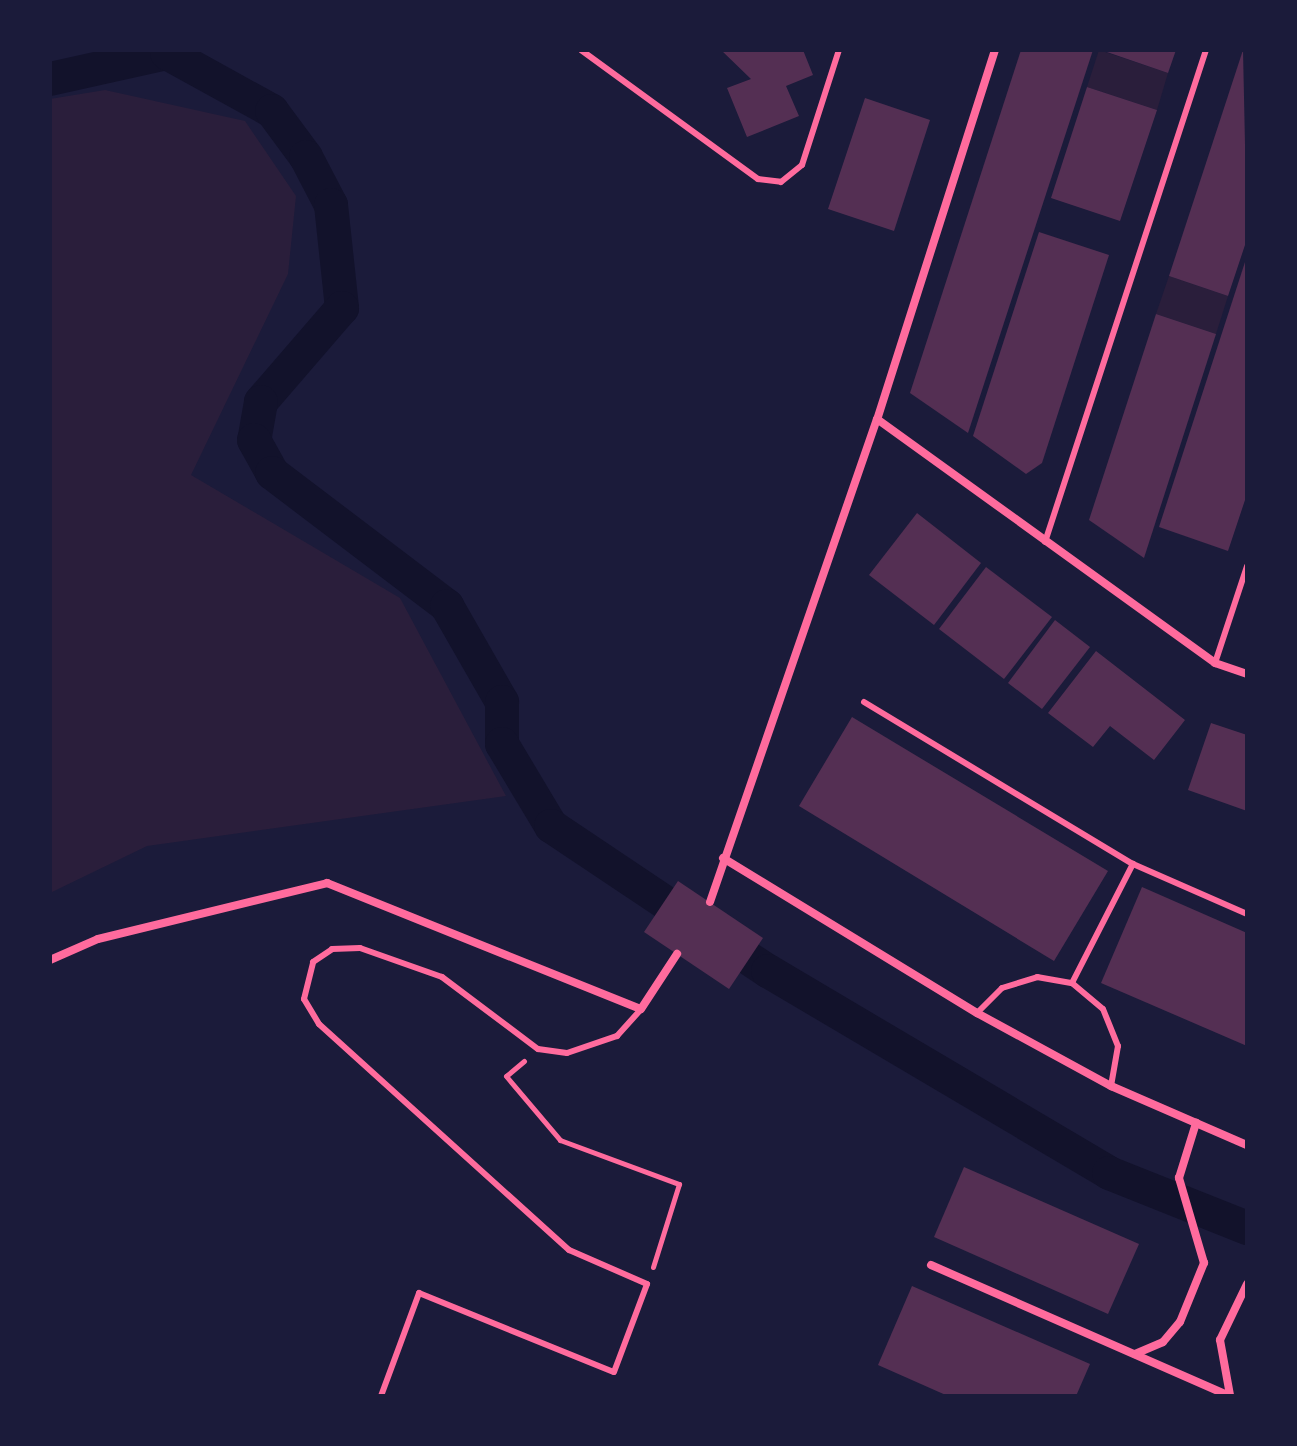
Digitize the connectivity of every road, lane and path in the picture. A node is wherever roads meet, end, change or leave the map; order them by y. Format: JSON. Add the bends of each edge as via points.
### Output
{"nodes":[{"id":1,"x":581,"y":50,"type":"edge"},
{"id":2,"x":839,"y":50,"type":"edge"},
{"id":3,"x":995,"y":50,"type":"edge"},
{"id":4,"x":1206,"y":50,"type":"edge"},
{"id":5,"x":877,"y":419,"type":"junction"},
{"id":6,"x":1045,"y":542,"type":"junction"},
{"id":7,"x":1247,"y":566,"type":"edge"},
{"id":8,"x":1215,"y":663,"type":"junction"},
{"id":9,"x":1247,"y":674,"type":"edge"},
{"id":10,"x":864,"y":702,"type":"dead end"},
{"id":11,"x":723,"y":858,"type":"junction"},
{"id":12,"x":1133,"y":864,"type":"junction"},
{"id":13,"x":710,"y":902,"type":"dead end"},
{"id":14,"x":1247,"y":914,"type":"edge"},
{"id":15,"x":677,"y":954,"type":"dead end"},
{"id":16,"x":50,"y":960,"type":"edge"},
{"id":17,"x":1072,"y":983,"type":"junction"},
{"id":18,"x":641,"y":1009,"type":"junction"},
{"id":19,"x":977,"y":1013,"type":"junction"},
{"id":20,"x":538,"y":1049,"type":"junction"},
{"id":21,"x":1111,"y":1086,"type":"junction"},
{"id":22,"x":1196,"y":1123,"type":"junction"},
{"id":23,"x":1247,"y":1145,"type":"edge"},
{"id":24,"x":931,"y":1265,"type":"dead end"},
{"id":25,"x":647,"y":1284,"type":"junction"},
{"id":26,"x":1247,"y":1284,"type":"edge"},
{"id":27,"x":1135,"y":1354,"type":"junction"},
{"id":28,"x":381,"y":1396,"type":"edge"},
{"id":29,"x":1230,"y":1396,"type":"edge"}],
"edges":[{"from":1,"to":2,"type":"lane","via":[[758,179],[781,182],[802,165]]},
{"from":3,"to":5,"type":"street"},
{"from":4,"to":6,"type":"lane"},
{"from":5,"to":6,"type":"street"},
{"from":5,"to":11,"type":"street"},
{"from":6,"to":8,"type":"street"},
{"from":7,"to":8,"type":"lane"},
{"from":8,"to":9,"type":"street"},
{"from":10,"to":12,"type":"lane"},
{"from":11,"to":13,"type":"street"},
{"from":11,"to":19,"type":"street"},
{"from":12,"to":14,"type":"lane"},
{"from":12,"to":17,"type":"lane"},
{"from":15,"to":18,"type":"street"},
{"from":16,"to":18,"type":"street","via":[[98,939],[327,883]]},
{"from":17,"to":19,"type":"lane","via":[[1025,980],[1002,988]]},
{"from":17,"to":21,"type":"lane","via":[[1103,1009],[1118,1046]]},
{"from":18,"to":20,"type":"lane","via":[[596,1047]]},
{"from":19,"to":21,"type":"street"},
{"from":20,"to":25,"type":"path","via":[[506,1076],[560,1140],[679,1184]]},
{"from":20,"to":25,"type":"lane","via":[[442,977],[360,948],[332,949],[305,980],[304,999],[319,1024],[531,1219],[569,1250]]},
{"from":21,"to":22,"type":"street"},
{"from":22,"to":23,"type":"street"},
{"from":22,"to":27,"type":"street","via":[[1179,1178],[1204,1263],[1180,1322],[1163,1342]]},
{"from":24,"to":27,"type":"street"},
{"from":25,"to":28,"type":"lane","via":[[614,1372],[419,1293]]},
{"from":26,"to":29,"type":"street","via":[[1220,1340]]},
{"from":27,"to":29,"type":"street"}]}
